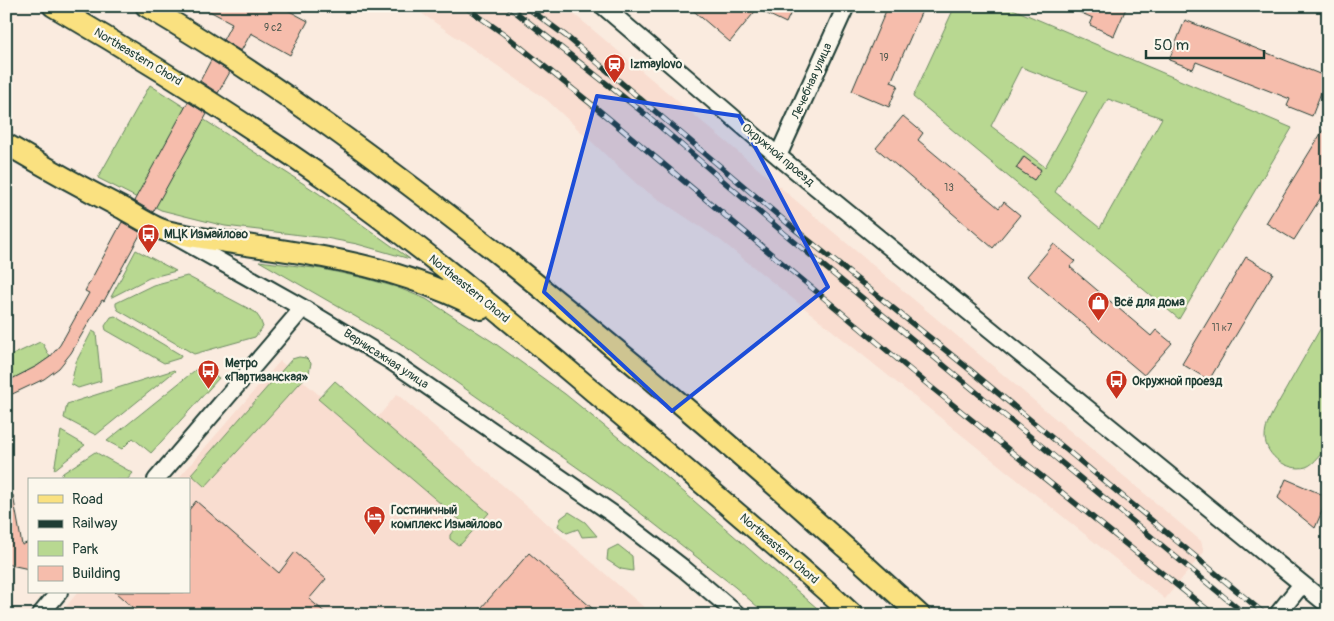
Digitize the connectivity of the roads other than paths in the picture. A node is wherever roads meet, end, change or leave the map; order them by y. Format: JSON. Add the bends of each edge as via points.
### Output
{"nodes":[{"id":1,"x":53,"y":6,"type":"edge"},
{"id":2,"x":146,"y":6,"type":"edge"},
{"id":3,"x":603,"y":6,"type":"edge"},
{"id":4,"x":846,"y":6,"type":"edge"},
{"id":5,"x":6,"y":144,"type":"edge"},
{"id":6,"x":778,"y":156,"type":"junction"},
{"id":7,"x":164,"y":230,"type":"junction"},
{"id":8,"x":303,"y":308,"type":"junction"},
{"id":9,"x":520,"y":330,"type":"junction"},
{"id":10,"x":158,"y":478,"type":"edge"},
{"id":11,"x":1302,"y":584,"type":"junction"},
{"id":12,"x":57,"y":594,"type":"edge"},
{"id":13,"x":1328,"y":605,"type":"edge"},
{"id":14,"x":40,"y":615,"type":"edge"},
{"id":15,"x":738,"y":615,"type":"edge"},
{"id":16,"x":853,"y":615,"type":"edge"},
{"id":17,"x":920,"y":615,"type":"edge"},
{"id":18,"x":1277,"y":615,"type":"edge"}],
"edges":[{"from":1,"to":9,"type":"main road","name":"Northeastern Chord","via":[[226,111],[340,189]]},
{"from":2,"to":17,"type":"main road","via":[[280,91],[470,232],[590,327],[719,436]]},
{"from":3,"to":6,"type":"street","name":"Окружной проезд"},
{"from":4,"to":6,"type":"street","name":"Лечебная улица"},
{"from":5,"to":7,"type":"main road","name":"Вернисажная улица"},
{"from":6,"to":11,"type":"street","name":"Окружной проезд"},
{"from":7,"to":8,"type":"street","name":"Вернисажная улица"},
{"from":7,"to":9,"type":"main road","via":[[372,267],[420,281],[460,298]]},
{"from":8,"to":10,"type":"street"},
{"from":8,"to":15,"type":"street","name":"Вернисажная улица","via":[[391,362],[613,514],[663,551]]},
{"from":9,"to":16,"type":"main road","name":"Northeastern Chord","via":[[785,553]]},
{"from":11,"to":13,"type":"street","name":"Окружной проезд"},
{"from":11,"to":18,"type":"street"},
{"from":12,"to":14,"type":"street"}]}
